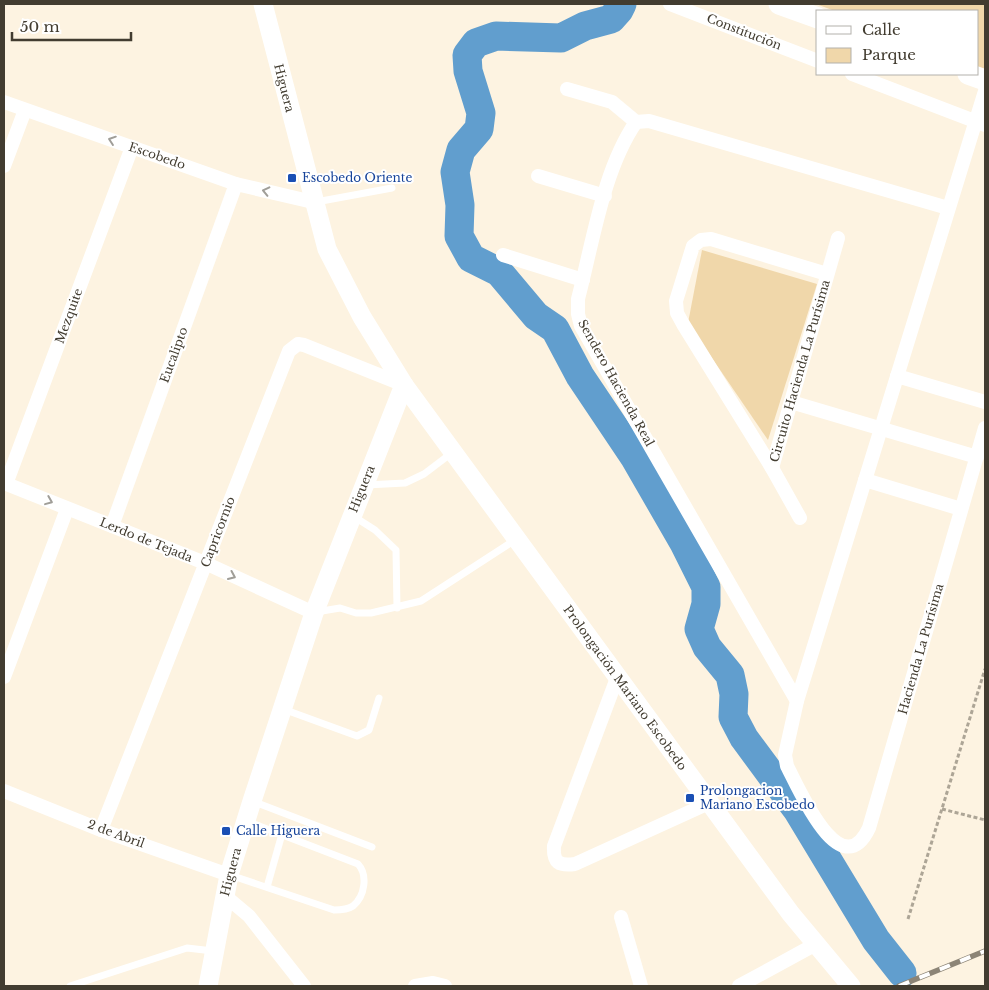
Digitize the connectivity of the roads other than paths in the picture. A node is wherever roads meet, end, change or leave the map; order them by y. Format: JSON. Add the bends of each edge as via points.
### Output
{"nodes":[{"id":1,"x":263,"y":4,"type":"edge"},
{"id":2,"x":670,"y":4,"type":"edge"},
{"id":3,"x":779,"y":4,"type":"edge"},
{"id":4,"x":816,"y":17,"type":"edge"},
{"id":5,"x":816,"y":60,"type":"edge"},
{"id":6,"x":855,"y":75,"type":"edge"},
{"id":7,"x":971,"y":75,"type":"edge"},
{"id":8,"x":985,"y":80,"type":"edge"},
{"id":9,"x":567,"y":89,"type":"dead end"},
{"id":10,"x":985,"y":91,"type":"edge"},
{"id":11,"x":4,"y":102,"type":"edge"},
{"id":12,"x":25,"y":110,"type":"junction"},
{"id":13,"x":636,"y":122,"type":"junction"},
{"id":14,"x":980,"y":123,"type":"edge"},
{"id":15,"x":132,"y":147,"type":"junction"},
{"id":16,"x":4,"y":166,"type":"edge"},
{"id":17,"x":538,"y":176,"type":"dead end"},
{"id":18,"x":236,"y":184,"type":"junction"},
{"id":19,"x":392,"y":188,"type":"dead end"},
{"id":20,"x":605,"y":196,"type":"junction"},
{"id":21,"x":313,"y":202,"type":"junction"},
{"id":22,"x":948,"y":208,"type":"junction"},
{"id":23,"x":838,"y":238,"type":"dead end"},
{"id":24,"x":503,"y":255,"type":"dead end"},
{"id":25,"x":827,"y":274,"type":"junction"},
{"id":26,"x":583,"y":280,"type":"junction"},
{"id":27,"x":897,"y":376,"type":"junction"},
{"id":28,"x":404,"y":385,"type":"junction"},
{"id":29,"x":792,"y":402,"type":"junction"},
{"id":30,"x":985,"y":402,"type":"edge"},
{"id":31,"x":881,"y":427,"type":"junction"},
{"id":32,"x":985,"y":428,"type":"edge"},
{"id":33,"x":453,"y":452,"type":"junction"},
{"id":34,"x":976,"y":457,"type":"junction"},
{"id":35,"x":772,"y":468,"type":"junction"},
{"id":36,"x":865,"y":480,"type":"junction"},
{"id":37,"x":5,"y":484,"type":"edge"},
{"id":38,"x":363,"y":485,"type":"junction"},
{"id":39,"x":67,"y":509,"type":"junction"},
{"id":40,"x":962,"y":509,"type":"junction"},
{"id":41,"x":352,"y":514,"type":"junction"},
{"id":42,"x":800,"y":518,"type":"dead end"},
{"id":43,"x":112,"y":526,"type":"junction"},
{"id":44,"x":515,"y":539,"type":"junction"},
{"id":45,"x":205,"y":563,"type":"junction"},
{"id":46,"x":396,"y":608,"type":"junction"},
{"id":47,"x":314,"y":613,"type":"junction"},
{"id":48,"x":4,"y":677,"type":"edge"},
{"id":49,"x":617,"y":678,"type":"junction"},
{"id":50,"x":379,"y":698,"type":"dead end"},
{"id":51,"x":797,"y":701,"type":"junction"},
{"id":52,"x":283,"y":708,"type":"junction"},
{"id":53,"x":4,"y":792,"type":"edge"},
{"id":54,"x":252,"y":801,"type":"junction"},
{"id":55,"x":709,"y":803,"type":"junction"},
{"id":56,"x":245,"y":821,"type":"junction"},
{"id":57,"x":101,"y":830,"type":"junction"},
{"id":58,"x":282,"y":834,"type":"junction"},
{"id":59,"x":372,"y":848,"type":"dead end"},
{"id":60,"x":229,"y":875,"type":"junction"},
{"id":61,"x":267,"y":888,"type":"junction"},
{"id":62,"x":224,"y":895,"type":"junction"},
{"id":63,"x":621,"y":917,"type":"dead end"},
{"id":64,"x":816,"y":944,"type":"junction"},
{"id":65,"x":213,"y":951,"type":"junction"},
{"id":66,"x":744,"y":983,"type":"edge"},
{"id":67,"x":70,"y":986,"type":"edge"},
{"id":68,"x":208,"y":986,"type":"edge"},
{"id":69,"x":304,"y":986,"type":"edge"},
{"id":70,"x":415,"y":986,"type":"edge"},
{"id":71,"x":445,"y":986,"type":"edge"},
{"id":72,"x":641,"y":986,"type":"edge"},
{"id":73,"x":851,"y":986,"type":"edge"}],
"edges":[{"from":1,"to":21,"type":"main road","name":"Higuera"},
{"from":2,"to":5,"type":"street","name":"Constitución"},
{"from":3,"to":4,"type":"main road"},
{"from":6,"to":14,"type":"street"},
{"from":7,"to":8,"type":"main road"},
{"from":9,"to":13,"type":"street","via":[[612,102]]},
{"from":10,"to":14,"type":"street"},
{"from":11,"to":12,"type":"street","name":"Escobedo"},
{"from":15,"to":12,"type":"street","name":"Escobedo","one_way":true},
{"from":12,"to":16,"type":"street"},
{"from":13,"to":20,"type":"street","name":"Sendero Hacienda Real","via":[[622,148]]},
{"from":13,"to":22,"type":"street","via":[[649,121]]},
{"from":14,"to":22,"type":"street"},
{"from":15,"to":18,"type":"street","name":"Escobedo"},
{"from":15,"to":37,"type":"street","name":"Mezquite"},
{"from":17,"to":20,"type":"street"},
{"from":21,"to":18,"type":"street","name":"Escobedo","one_way":true},
{"from":18,"to":43,"type":"street","name":"Eucalipto"},
{"from":19,"to":21,"type":"lane"},
{"from":20,"to":26,"type":"street","name":"Sendero Hacienda Real"},
{"from":21,"to":28,"type":"main road","name":"Higuera","via":[[327,249],[362,317]]},
{"from":22,"to":27,"type":"street"},
{"from":23,"to":25,"type":"street","name":"Circuito Hacienda La Purísima"},
{"from":24,"to":26,"type":"street"},
{"from":25,"to":29,"type":"street","name":"Circuito Hacienda La Purísima"},
{"from":25,"to":35,"type":"street","name":"Circuito Hacienda La Purísima","via":[[711,239],[701,240],[693,246],[676,301],[680,319]]},
{"from":26,"to":51,"type":"street","name":"Sendero Hacienda Real","via":[[578,299],[581,326]]},
{"from":27,"to":30,"type":"street"},
{"from":27,"to":31,"type":"street"},
{"from":28,"to":33,"type":"main road","name":"Prolongación Mariano Escobedo"},
{"from":28,"to":38,"type":"main road","name":"Higuera"},
{"from":28,"to":45,"type":"street","name":"Capricornio","via":[[304,345],[292,347]]},
{"from":29,"to":31,"type":"street"},
{"from":29,"to":35,"type":"street","name":"Circuito Hacienda La Purísima"},
{"from":31,"to":34,"type":"street"},
{"from":31,"to":36,"type":"street"},
{"from":32,"to":34,"type":"street","name":"Hacienda La Purísima"},
{"from":33,"to":38,"type":"lane","via":[[405,484]]},
{"from":33,"to":44,"type":"main road","name":"Prolongación Mariano Escobedo"},
{"from":34,"to":40,"type":"street","name":"Hacienda La Purísima"},
{"from":35,"to":42,"type":"street","name":"Circuito Hacienda La Purísima"},
{"from":36,"to":40,"type":"street"},
{"from":36,"to":51,"type":"street"},
{"from":37,"to":39,"type":"street","name":"Lerdo de Tejada","one_way":true},
{"from":38,"to":41,"type":"main road","name":"Higuera"},
{"from":39,"to":43,"type":"street","name":"Lerdo de Tejada"},
{"from":39,"to":48,"type":"street"},
{"from":40,"to":51,"type":"street","name":"Hacienda La Purísima","via":[[869,828],[863,841],[854,846],[834,842],[819,825],[786,766],[785,755]]},
{"from":41,"to":46,"type":"lane","via":[[396,550]]},
{"from":41,"to":47,"type":"main road","name":"Higuera"},
{"from":43,"to":45,"type":"street","name":"Lerdo de Tejada"},
{"from":44,"to":46,"type":"lane","via":[[421,601]]},
{"from":44,"to":49,"type":"main road","name":"Prolongación Mariano Escobedo"},
{"from":45,"to":47,"type":"street","name":"Lerdo de Tejada","one_way":true},
{"from":45,"to":57,"type":"street","name":"Capricornio"},
{"from":46,"to":47,"type":"lane","via":[[371,613],[340,608]]},
{"from":47,"to":52,"type":"main road","name":"Higuera"},
{"from":49,"to":55,"type":"main road","name":"Prolongación Mariano Escobedo"},
{"from":49,"to":55,"type":"street","via":[[554,846],[557,862],[575,864]]},
{"from":50,"to":52,"type":"lane","via":[[369,730],[357,736]]},
{"from":52,"to":54,"type":"main road","name":"Higuera"},
{"from":53,"to":57,"type":"street","name":"2 de Abril"},
{"from":54,"to":56,"type":"main road","name":"Higuera"},
{"from":54,"to":59,"type":"lane"},
{"from":55,"to":64,"type":"main road","name":"Prolongación Mariano Escobedo"},
{"from":56,"to":58,"type":"lane"},
{"from":56,"to":60,"type":"main road","name":"Higuera"},
{"from":57,"to":60,"type":"street","name":"2 de Abril"},
{"from":58,"to":61,"type":"lane"},
{"from":58,"to":61,"type":"lane","via":[[358,864],[363,870],[365,883],[354,906],[344,910],[334,910]]},
{"from":60,"to":61,"type":"lane"},
{"from":60,"to":62,"type":"main road","name":"Higuera"},
{"from":62,"to":65,"type":"main road","name":"Higuera"},
{"from":62,"to":69,"type":"street","via":[[249,916]]},
{"from":63,"to":72,"type":"street"},
{"from":64,"to":66,"type":"street"},
{"from":64,"to":73,"type":"main road","name":"Prolongación Mariano Escobedo"},
{"from":65,"to":67,"type":"lane","via":[[187,948]]},
{"from":65,"to":68,"type":"main road","name":"Higuera"},
{"from":70,"to":71,"type":"street","via":[[433,983]]}]}
